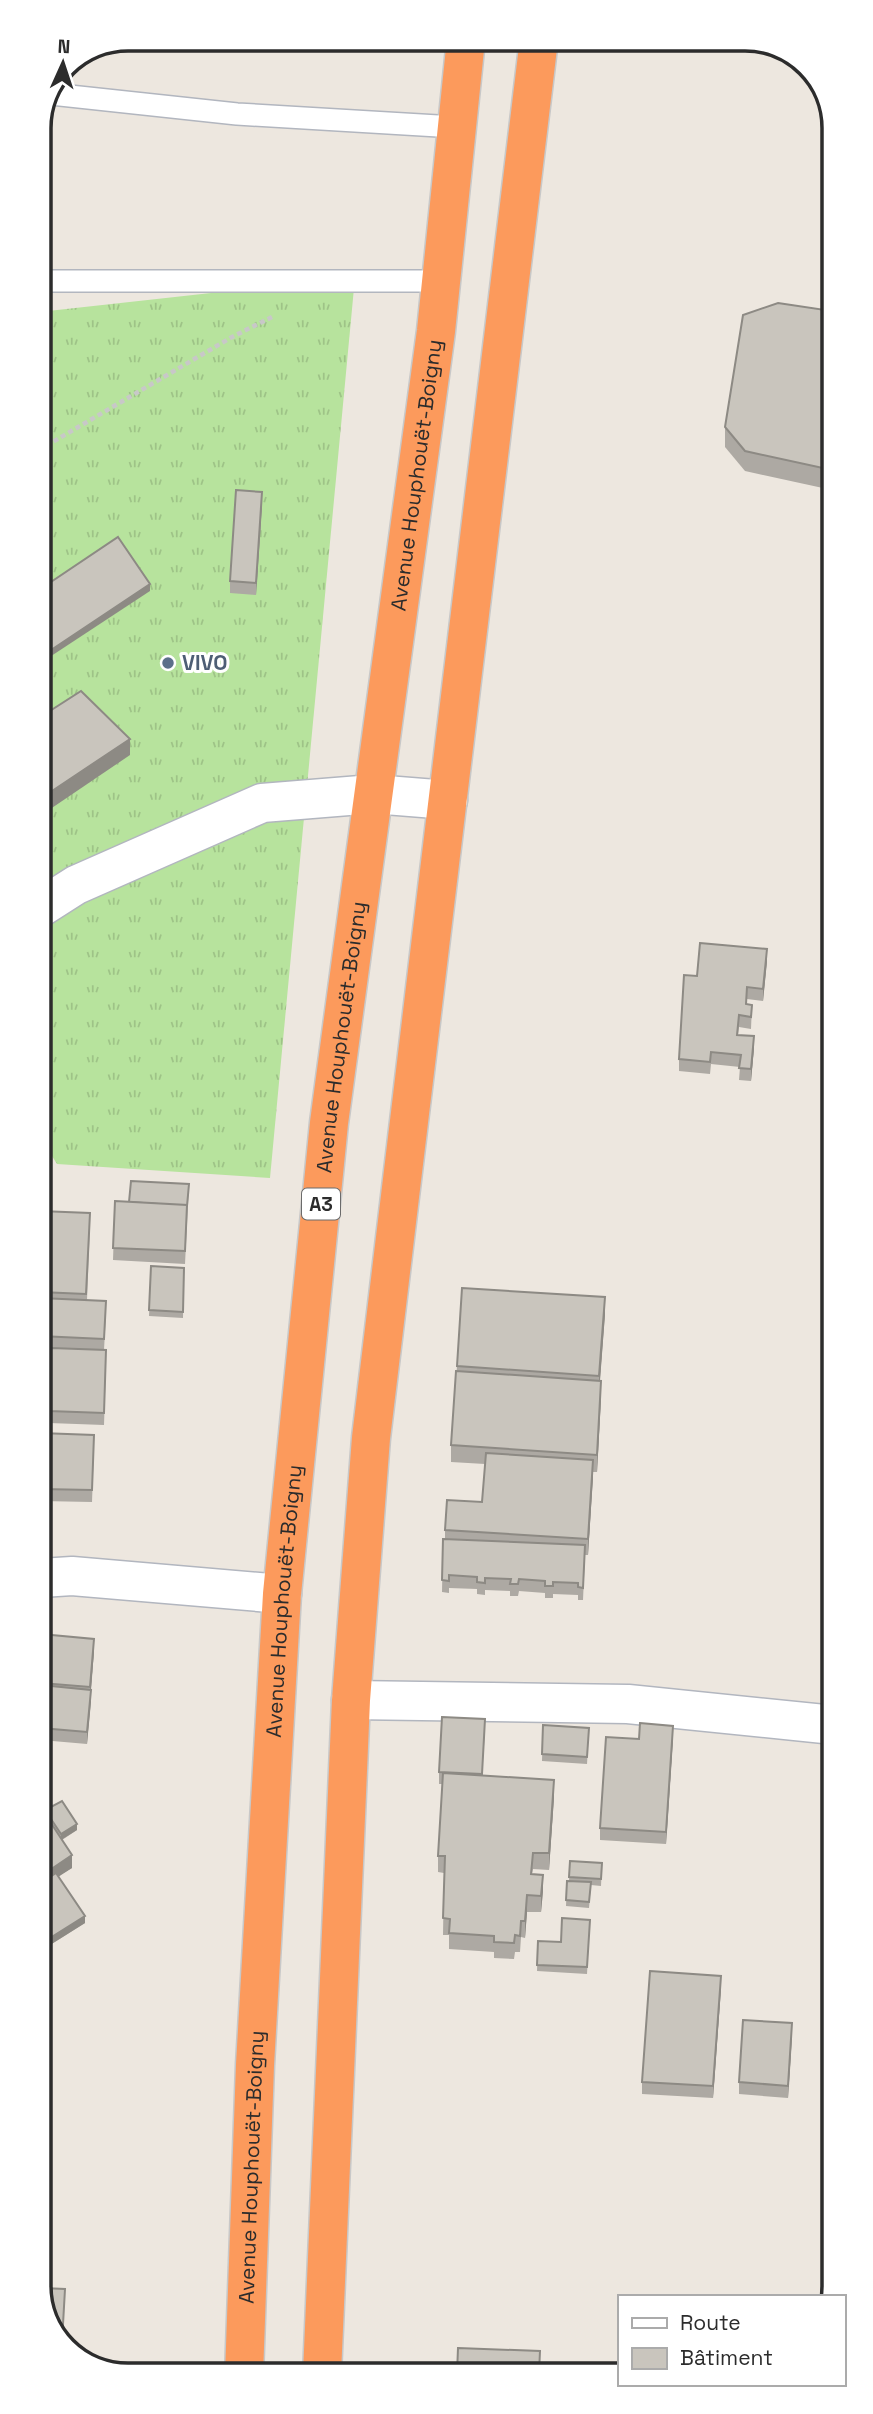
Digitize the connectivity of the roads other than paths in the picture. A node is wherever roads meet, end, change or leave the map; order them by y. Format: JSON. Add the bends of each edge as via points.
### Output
{"nodes":[{"id":1,"x":464,"y":51,"type":"edge"},
{"id":2,"x":538,"y":51,"type":"edge"},
{"id":3,"x":88,"y":98,"type":"edge"},
{"id":4,"x":455,"y":127,"type":"junction"},
{"id":5,"x":51,"y":281,"type":"edge"},
{"id":6,"x":441,"y":281,"type":"junction"},
{"id":7,"x":373,"y":794,"type":"junction"},
{"id":8,"x":448,"y":800,"type":"junction"},
{"id":9,"x":51,"y":901,"type":"edge"},
{"id":10,"x":51,"y":1577,"type":"edge"},
{"id":11,"x":282,"y":1594,"type":"junction"},
{"id":12,"x":351,"y":1700,"type":"junction"},
{"id":13,"x":822,"y":1724,"type":"edge"},
{"id":14,"x":244,"y":2363,"type":"edge"},
{"id":15,"x":322,"y":2363,"type":"edge"}],
"edges":[{"from":1,"to":4,"type":"highway","name":"Avenue Houphouët-Boigny","number":"A3"},
{"from":2,"to":8,"type":"highway"},
{"from":3,"to":4,"type":"lane","via":[[237,114]]},
{"from":4,"to":6,"type":"highway","name":"Avenue Houphouët-Boigny","number":"A3"},
{"from":5,"to":6,"type":"lane"},
{"from":6,"to":7,"type":"highway","name":"Avenue Houphouët-Boigny","number":"A3"},
{"from":7,"to":8,"type":"street"},
{"from":7,"to":9,"type":"street","via":[[262,803],[76,885]]},
{"from":7,"to":11,"type":"highway","name":"Avenue Houphouët-Boigny","number":"A3","via":[[328,1123]]},
{"from":8,"to":12,"type":"highway","via":[[371,1438]]},
{"from":10,"to":11,"type":"street"},
{"from":11,"to":14,"type":"highway","name":"Avenue Houphouët-Boigny","number":"A3","via":[[255,2066]]},
{"from":12,"to":13,"type":"street","via":[[628,1704]]},
{"from":12,"to":15,"type":"highway"}]}
